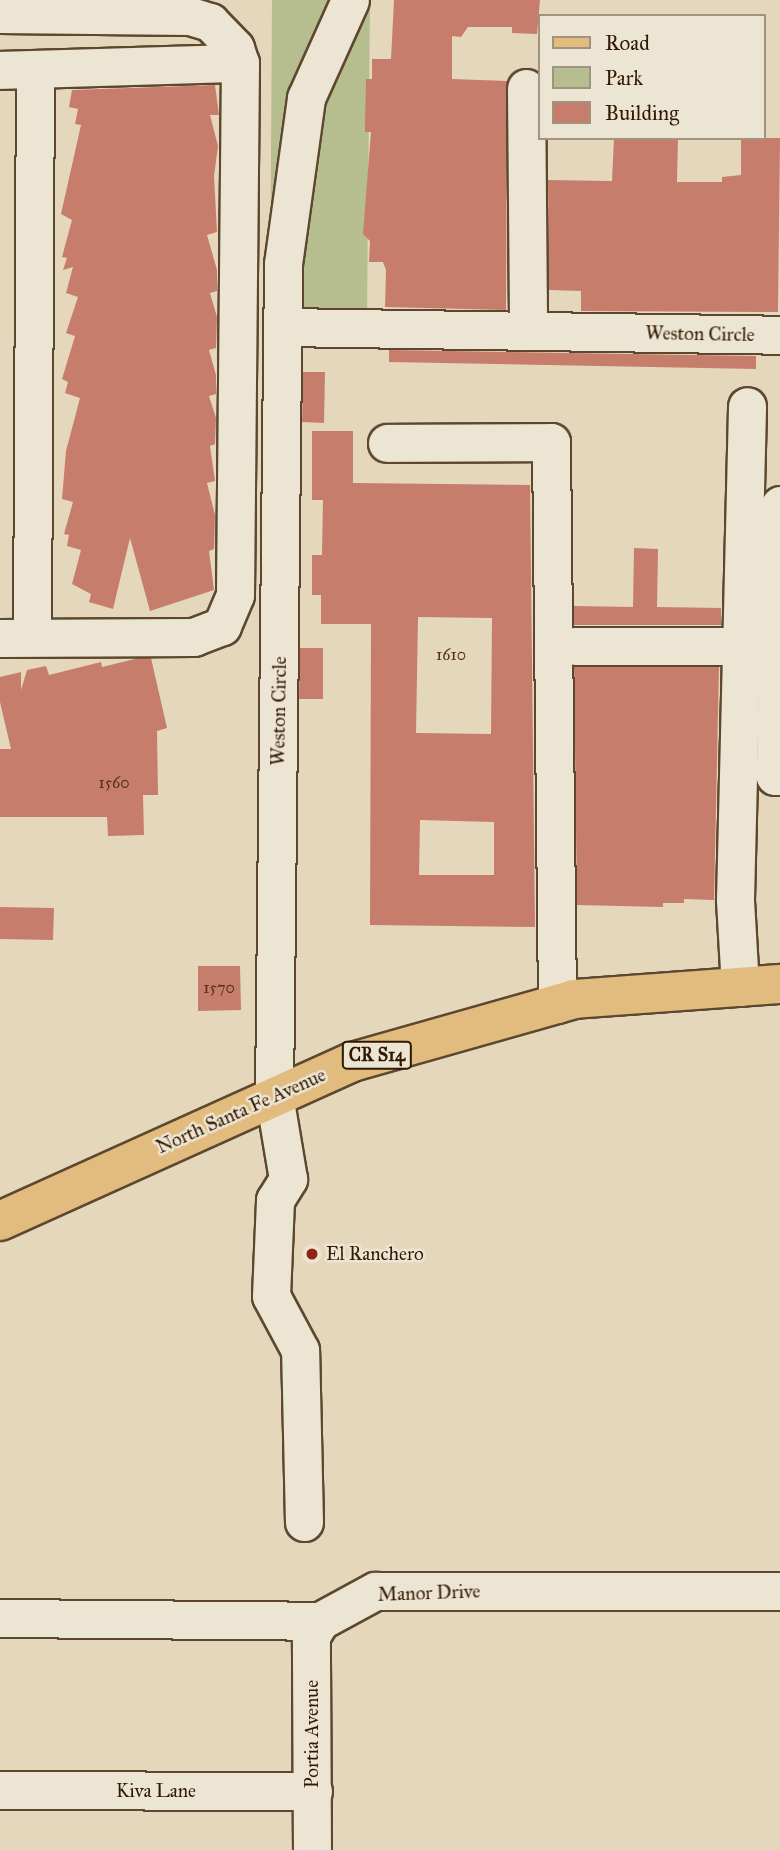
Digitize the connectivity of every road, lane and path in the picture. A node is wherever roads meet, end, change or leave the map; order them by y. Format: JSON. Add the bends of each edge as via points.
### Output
{"nodes":[{"id":1,"x":350,"y":0,"type":"edge"},
{"id":2,"x":0,"y":13,"type":"edge"},
{"id":3,"x":240,"y":63,"type":"junction"},
{"id":4,"x":18,"y":70,"type":"edge"},
{"id":5,"x":526,"y":88,"type":"dead end"},
{"id":6,"x":284,"y":327,"type":"junction"},
{"id":7,"x":528,"y":331,"type":"junction"},
{"id":8,"x":780,"y":335,"type":"edge"},
{"id":9,"x":747,"y":406,"type":"dead end"},
{"id":10,"x":387,"y":443,"type":"dead end"},
{"id":11,"x":780,"y":505,"type":"edge"},
{"id":12,"x":16,"y":638,"type":"edge"},
{"id":13,"x":575,"y":646,"type":"dead end"},
{"id":14,"x":741,"y":646,"type":"junction"},
{"id":15,"x":780,"y":776,"type":"edge"},
{"id":16,"x":780,"y":984,"type":"edge"},
{"id":17,"x":740,"y":987,"type":"junction"},
{"id":18,"x":556,"y":1004,"type":"junction"},
{"id":19,"x":274,"y":1095,"type":"junction"},
{"id":20,"x":0,"y":1221,"type":"edge"},
{"id":21,"x":304,"y":1522,"type":"dead end"},
{"id":22,"x":780,"y":1591,"type":"edge"},
{"id":23,"x":0,"y":1618,"type":"edge"},
{"id":24,"x":320,"y":1621,"type":"junction"},
{"id":25,"x":0,"y":1790,"type":"edge"},
{"id":26,"x":313,"y":1791,"type":"junction"},
{"id":27,"x":312,"y":1850,"type":"edge"}],
"edges":[{"from":1,"to":6,"type":"street","name":"Weston Circle","via":[[306,98],[283,264]]},
{"from":2,"to":3,"type":"street","via":[[190,16],[210,22],[235,48]]},
{"from":3,"to":4,"type":"street"},
{"from":3,"to":12,"type":"street","via":[[235,595],[222,626],[194,637]]},
{"from":4,"to":12,"type":"street"},
{"from":5,"to":7,"type":"street"},
{"from":6,"to":7,"type":"street","name":"Weston Circle"},
{"from":6,"to":19,"type":"street","name":"Weston Circle"},
{"from":7,"to":8,"type":"street","name":"Weston Circle"},
{"from":9,"to":14,"type":"street"},
{"from":10,"to":18,"type":"street","via":[[551,442]]},
{"from":11,"to":15,"type":"street","via":[[775,762],[775,776]]},
{"from":13,"to":14,"type":"street"},
{"from":14,"to":17,"type":"street","via":[[735,899]]},
{"from":16,"to":17,"type":"main road","name":"North Santa Fe Avenue","number":"CR S14"},
{"from":17,"to":18,"type":"main road","name":"North Santa Fe Avenue","number":"CR S14"},
{"from":18,"to":19,"type":"main road","name":"North Santa Fe Avenue","number":"CR S14","via":[[352,1062]]},
{"from":19,"to":20,"type":"main road","name":"North Santa Fe Avenue","number":"CR S14"},
{"from":19,"to":21,"type":"street","name":"Weston Circle","via":[[288,1179],[275,1200],[271,1296],[300,1350]]},
{"from":22,"to":24,"type":"street","name":"Manor Drive","via":[[375,1591]]},
{"from":23,"to":24,"type":"street","name":"Manor Drive"},
{"from":24,"to":26,"type":"street","name":"Portia Avenue","via":[[311,1636]]},
{"from":25,"to":26,"type":"street","name":"Kiva Lane"},
{"from":26,"to":27,"type":"street","name":"Portia Avenue"}]}
